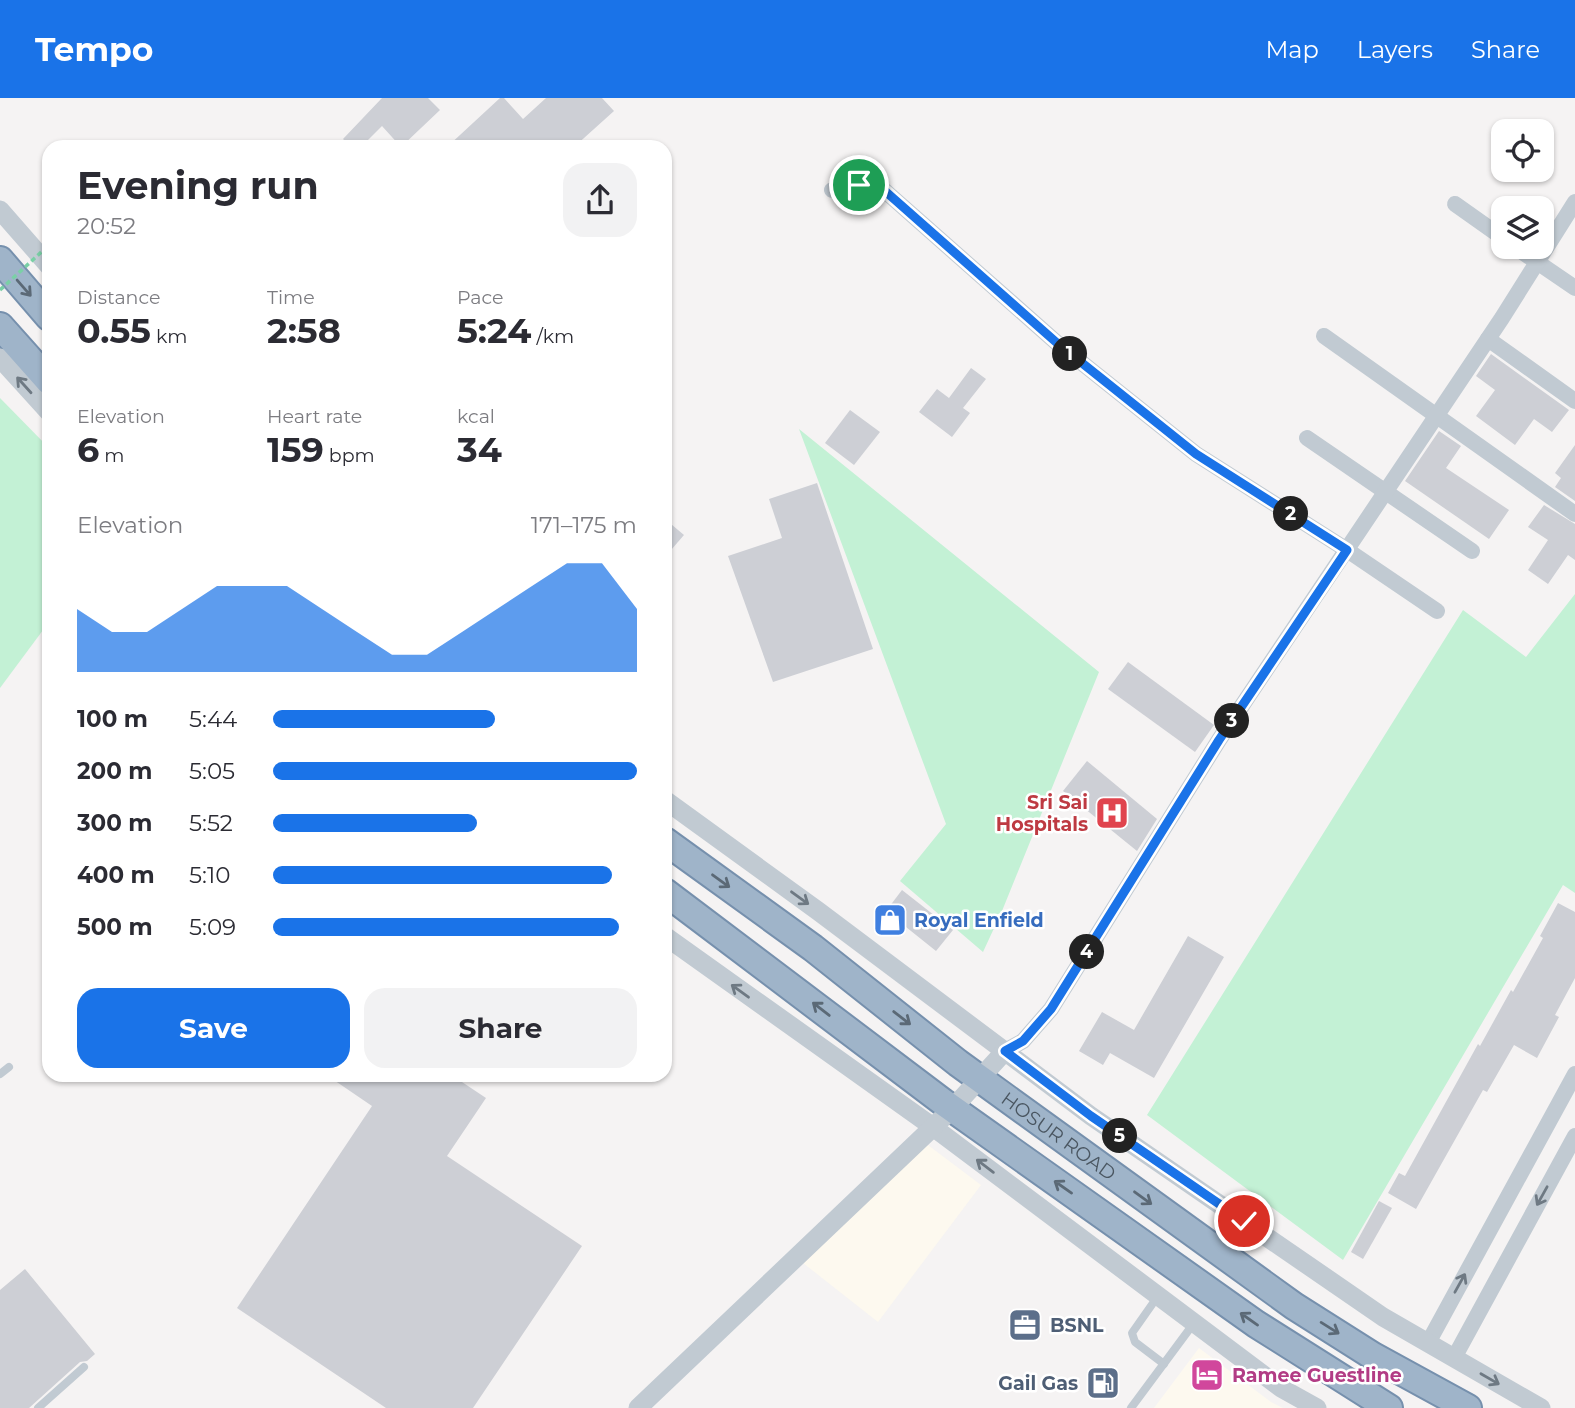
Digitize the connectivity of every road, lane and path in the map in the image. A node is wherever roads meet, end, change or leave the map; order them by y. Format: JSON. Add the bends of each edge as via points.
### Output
{"nodes":[{"id":1,"x":832,"y":190,"type":"dead end"},
{"id":2,"x":1575,"y":202,"type":"edge"},
{"id":3,"x":1455,"y":204,"type":"dead end"},
{"id":4,"x":0,"y":210,"type":"edge"},
{"id":5,"x":1491,"y":230,"type":"edge"},
{"id":6,"x":42,"y":251,"type":"edge"},
{"id":7,"x":42,"y":258,"type":"edge"},
{"id":8,"x":1533,"y":259,"type":"edge"},
{"id":9,"x":0,"y":260,"type":"edge"},
{"id":10,"x":1537,"y":262,"type":"junction"},
{"id":11,"x":1575,"y":288,"type":"edge"},
{"id":12,"x":0,"y":290,"type":"edge"},
{"id":13,"x":42,"y":309,"type":"edge"},
{"id":14,"x":0,"y":326,"type":"edge"},
{"id":15,"x":1324,"y":337,"type":"dead end"},
{"id":16,"x":1488,"y":339,"type":"junction"},
{"id":17,"x":0,"y":358,"type":"edge"},
{"id":18,"x":42,"y":373,"type":"edge"},
{"id":19,"x":1575,"y":401,"type":"edge"},
{"id":20,"x":42,"y":404,"type":"edge"},
{"id":21,"x":1437,"y":415,"type":"junction"},
{"id":22,"x":1307,"y":439,"type":"dead end"},
{"id":23,"x":1385,"y":492,"type":"junction"},
{"id":24,"x":1575,"y":514,"type":"edge"},
{"id":25,"x":1347,"y":550,"type":"junction"},
{"id":26,"x":1472,"y":551,"type":"dead end"},
{"id":27,"x":1437,"y":611,"type":"dead end"},
{"id":28,"x":672,"y":805,"type":"edge"},
{"id":29,"x":672,"y":846,"type":"edge"},
{"id":30,"x":672,"y":898,"type":"edge"},
{"id":31,"x":672,"y":941,"type":"edge"},
{"id":32,"x":1005,"y":1051,"type":"junction"},
{"id":33,"x":9,"y":1067,"type":"dead end"},
{"id":34,"x":0,"y":1074,"type":"edge"},
{"id":35,"x":1575,"y":1074,"type":"edge"},
{"id":36,"x":979,"y":1078,"type":"junction"},
{"id":37,"x":942,"y":1117,"type":"junction"},
{"id":38,"x":1575,"y":1136,"type":"edge"},
{"id":39,"x":1158,"y":1296,"type":"junction"},
{"id":40,"x":1194,"y":1323,"type":"junction"},
{"id":41,"x":1427,"y":1343,"type":"junction"},
{"id":42,"x":1454,"y":1358,"type":"junction"},
{"id":43,"x":1164,"y":1364,"type":"junction"},
{"id":44,"x":84,"y":1367,"type":"dead end"},
{"id":45,"x":38,"y":1408,"type":"edge"},
{"id":46,"x":638,"y":1408,"type":"edge"},
{"id":47,"x":1131,"y":1408,"type":"edge"},
{"id":48,"x":1317,"y":1408,"type":"edge"},
{"id":49,"x":1389,"y":1408,"type":"edge"},
{"id":50,"x":1468,"y":1408,"type":"edge"},
{"id":51,"x":1541,"y":1408,"type":"edge"}],
"edges":[{"from":1,"to":25,"type":"street","via":[[859,185],[885,191],[1057,343],[1196,454]]},
{"from":2,"to":10,"type":"street"},
{"from":3,"to":5,"type":"street"},
{"from":4,"to":7,"type":"street"},
{"from":6,"to":12,"type":"path","bridge":true},
{"from":8,"to":10,"type":"street"},
{"from":9,"to":13,"type":"highway","one_way":true},
{"from":10,"to":11,"type":"street"},
{"from":10,"to":16,"type":"street"},
{"from":14,"to":18,"type":"highway"},
{"from":15,"to":21,"type":"street"},
{"from":16,"to":19,"type":"street"},
{"from":16,"to":21,"type":"street"},
{"from":20,"to":17,"type":"street","one_way":true},
{"from":21,"to":23,"type":"street"},
{"from":21,"to":24,"type":"street"},
{"from":22,"to":23,"type":"street"},
{"from":23,"to":25,"type":"street"},
{"from":23,"to":26,"type":"street"},
{"from":25,"to":27,"type":"street"},
{"from":25,"to":32,"type":"street","via":[[1219,740],[1051,1009],[1023,1041]]},
{"from":28,"to":32,"type":"street","one_way":true},
{"from":29,"to":36,"type":"highway","name":"HOSUR ROAD","one_way":true,"via":[[813,948]]},
{"from":37,"to":30,"type":"highway","name":"HOSUR ROAD","one_way":true},
{"from":37,"to":31,"type":"street","one_way":true},
{"from":32,"to":36,"type":"street"},
{"from":32,"to":41,"type":"street","via":[[1091,1116]]},
{"from":33,"to":34,"type":"lane"},
{"from":41,"to":35,"type":"street","one_way":true},
{"from":36,"to":37,"type":"street"},
{"from":36,"to":50,"type":"highway","name":"HOSUR ROAD","one_way":true,"via":[[1294,1306]]},
{"from":39,"to":37,"type":"street","one_way":true},
{"from":37,"to":46,"type":"street"},
{"from":49,"to":37,"type":"highway","name":"HOSUR ROAD","one_way":true},
{"from":38,"to":42,"type":"street","one_way":true},
{"from":39,"to":40,"type":"street"},
{"from":39,"to":43,"type":"lane","via":[[1132,1333],[1135,1342]]},
{"from":40,"to":43,"type":"lane"},
{"from":40,"to":48,"type":"street","via":[[1281,1388]]},
{"from":41,"to":42,"type":"street"},
{"from":42,"to":51,"type":"street","one_way":true},
{"from":43,"to":47,"type":"lane"},
{"from":44,"to":45,"type":"lane"}]}
